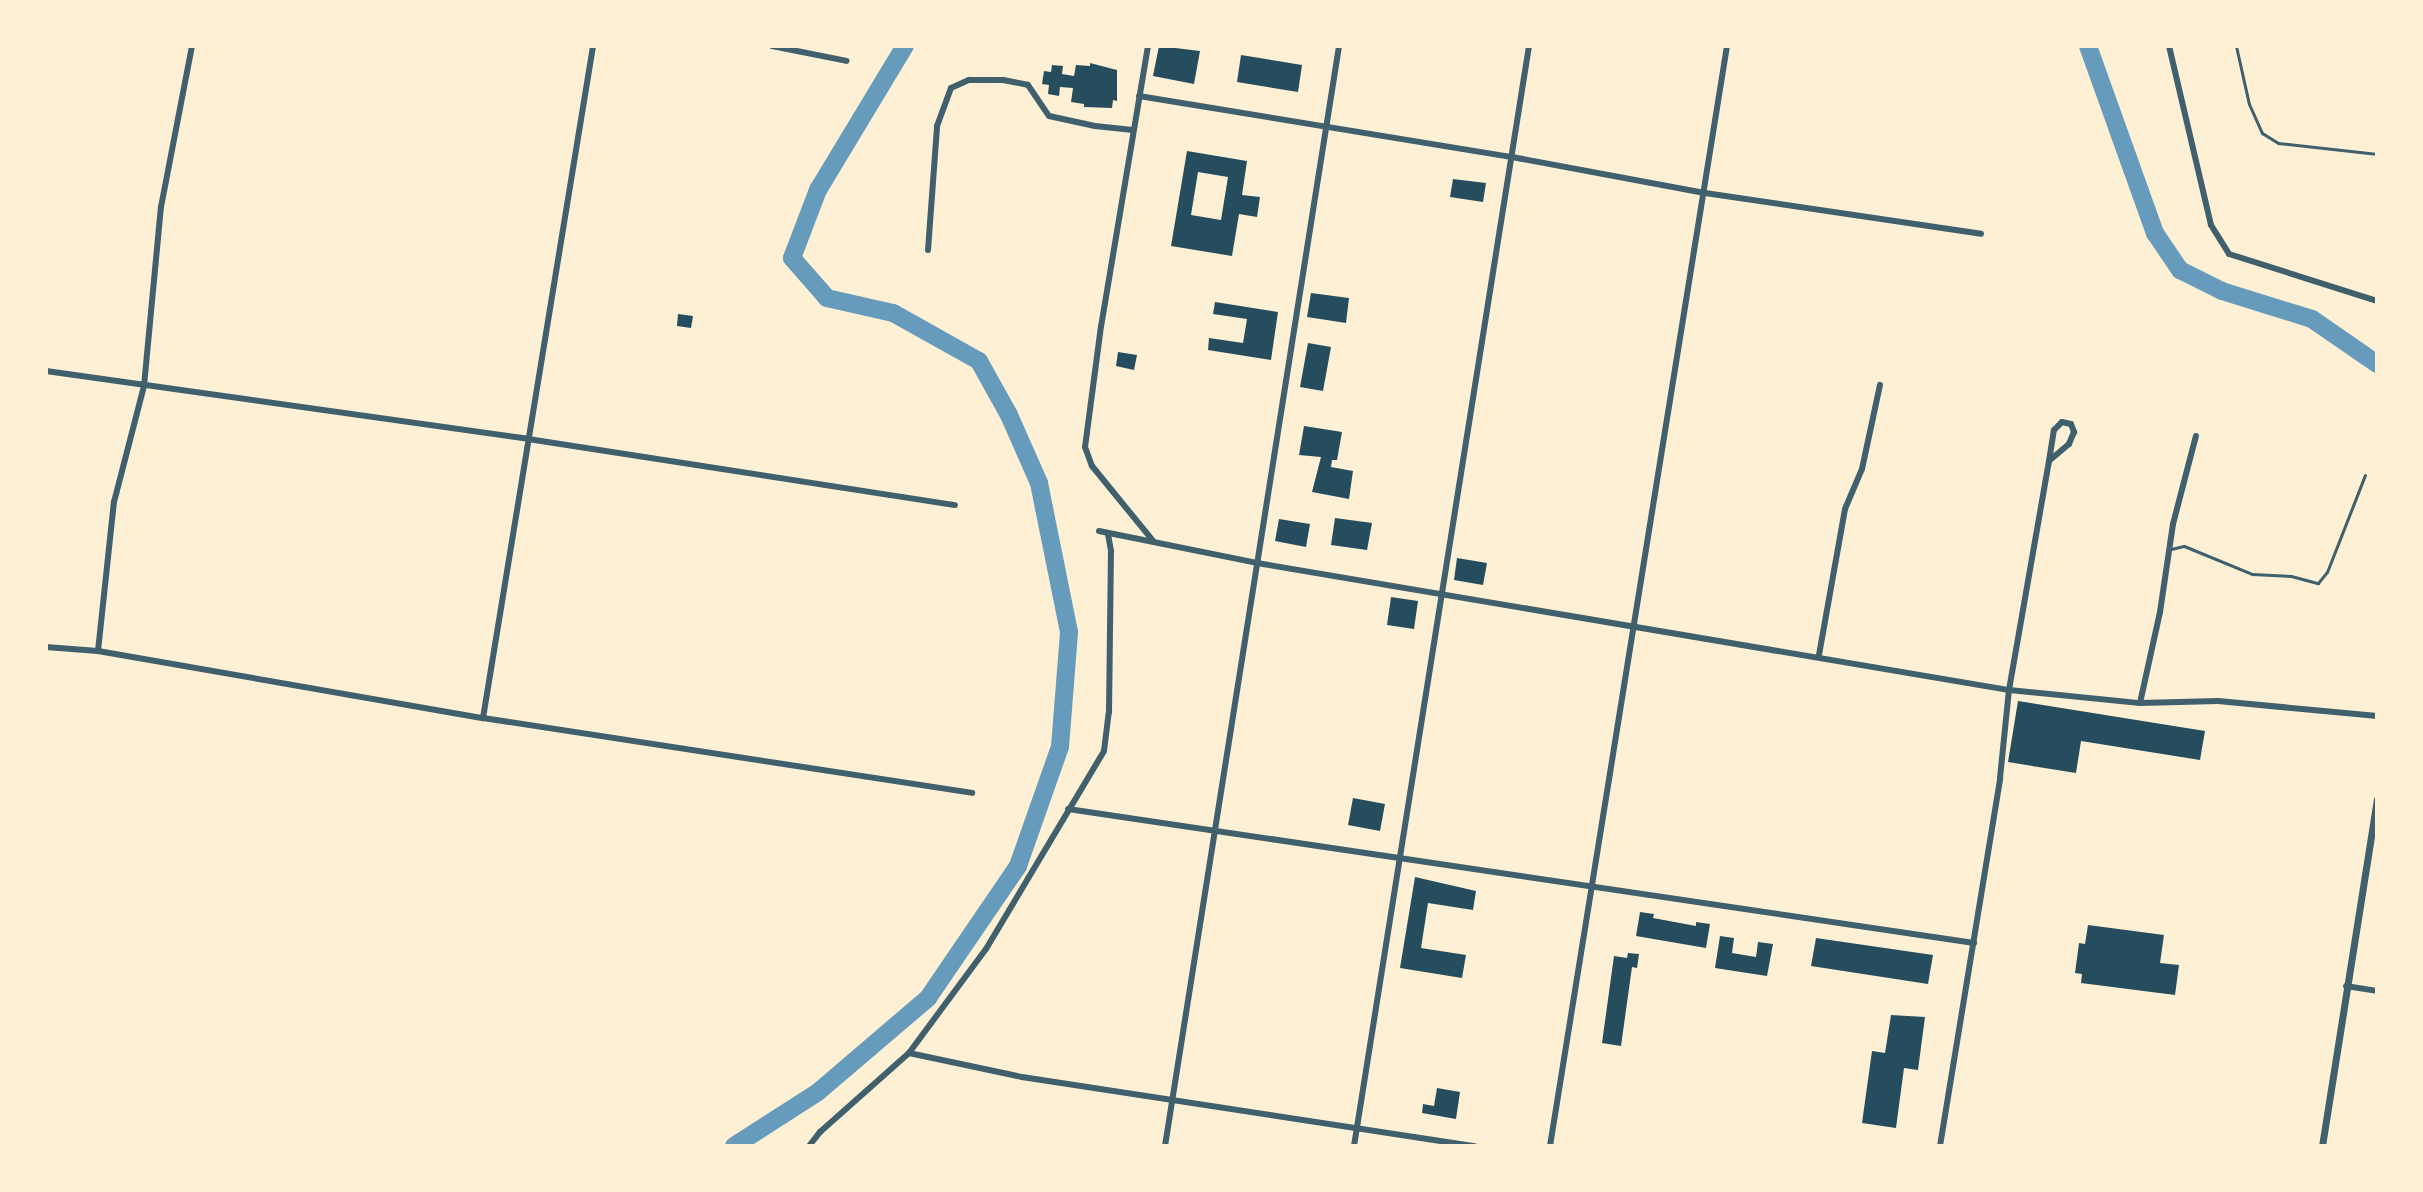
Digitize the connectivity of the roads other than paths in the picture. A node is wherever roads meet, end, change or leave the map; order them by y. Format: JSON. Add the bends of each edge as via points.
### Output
{"nodes":[{"id":1,"x":192,"y":46,"type":"edge"},
{"id":2,"x":593,"y":46,"type":"edge"},
{"id":3,"x":772,"y":46,"type":"edge"},
{"id":4,"x":1148,"y":46,"type":"edge"},
{"id":5,"x":1339,"y":46,"type":"edge"},
{"id":6,"x":1529,"y":46,"type":"edge"},
{"id":7,"x":1727,"y":46,"type":"edge"},
{"id":8,"x":2169,"y":46,"type":"edge"},
{"id":9,"x":2236,"y":46,"type":"edge"},
{"id":10,"x":847,"y":61,"type":"dead end"},
{"id":11,"x":1139,"y":96,"type":"junction"},
{"id":12,"x":1328,"y":128,"type":"junction"},
{"id":13,"x":1133,"y":130,"type":"junction"},
{"id":14,"x":2377,"y":154,"type":"edge"},
{"id":15,"x":1512,"y":157,"type":"junction"},
{"id":16,"x":1705,"y":193,"type":"junction"},
{"id":17,"x":1981,"y":234,"type":"dead end"},
{"id":18,"x":928,"y":250,"type":"dead end"},
{"id":19,"x":2377,"y":301,"type":"edge"},
{"id":20,"x":46,"y":371,"type":"edge"},
{"id":21,"x":1880,"y":385,"type":"dead end"},
{"id":22,"x":144,"y":386,"type":"junction"},
{"id":23,"x":2196,"y":436,"type":"dead end"},
{"id":24,"x":528,"y":439,"type":"junction"},
{"id":25,"x":2049,"y":461,"type":"junction"},
{"id":26,"x":2365,"y":475,"type":"dead end"},
{"id":27,"x":955,"y":505,"type":"dead end"},
{"id":28,"x":1099,"y":531,"type":"dead end"},
{"id":29,"x":1108,"y":534,"type":"junction"},
{"id":30,"x":1154,"y":542,"type":"junction"},
{"id":31,"x":2171,"y":549,"type":"junction"},
{"id":32,"x":1257,"y":563,"type":"junction"},
{"id":33,"x":1443,"y":593,"type":"junction"},
{"id":34,"x":1636,"y":626,"type":"junction"},
{"id":35,"x":46,"y":647,"type":"edge"},
{"id":36,"x":98,"y":651,"type":"junction"},
{"id":37,"x":1819,"y":655,"type":"junction"},
{"id":38,"x":2009,"y":690,"type":"junction"},
{"id":39,"x":2140,"y":703,"type":"junction"},
{"id":40,"x":2377,"y":716,"type":"edge"},
{"id":41,"x":483,"y":718,"type":"junction"},
{"id":42,"x":972,"y":793,"type":"dead end"},
{"id":43,"x":2377,"y":799,"type":"edge"},
{"id":44,"x":1068,"y":809,"type":"junction"},
{"id":45,"x":1216,"y":830,"type":"junction"},
{"id":46,"x":1401,"y":860,"type":"junction"},
{"id":47,"x":1594,"y":888,"type":"junction"},
{"id":48,"x":1974,"y":943,"type":"junction"},
{"id":49,"x":2346,"y":986,"type":"junction"},
{"id":50,"x":2377,"y":991,"type":"edge"},
{"id":51,"x":909,"y":1053,"type":"junction"},
{"id":52,"x":1173,"y":1097,"type":"junction"},
{"id":53,"x":1357,"y":1128,"type":"junction"},
{"id":54,"x":809,"y":1146,"type":"edge"},
{"id":55,"x":1165,"y":1146,"type":"edge"},
{"id":56,"x":1354,"y":1146,"type":"edge"},
{"id":57,"x":1475,"y":1146,"type":"edge"},
{"id":58,"x":1550,"y":1146,"type":"edge"},
{"id":59,"x":1940,"y":1146,"type":"edge"},
{"id":60,"x":2322,"y":1146,"type":"edge"}],
"edges":[{"from":1,"to":22,"type":"street","via":[[161,207]]},
{"from":2,"to":24,"type":"street"},
{"from":3,"to":10,"type":"street"},
{"from":4,"to":11,"type":"street"},
{"from":5,"to":12,"type":"street"},
{"from":6,"to":15,"type":"street"},
{"from":7,"to":16,"type":"street"},
{"from":8,"to":19,"type":"street","via":[[2211,225],[2229,254]]},
{"from":9,"to":14,"type":"lane","via":[[2249,104],[2262,133],[2278,143]]},
{"from":11,"to":12,"type":"street"},
{"from":11,"to":13,"type":"street"},
{"from":12,"to":15,"type":"street"},
{"from":12,"to":32,"type":"street"},
{"from":13,"to":18,"type":"street","via":[[1049,116],[1028,85],[969,80],[951,88],[937,126]]},
{"from":13,"to":30,"type":"street","via":[[1085,447],[1092,466]]},
{"from":15,"to":16,"type":"street"},
{"from":15,"to":33,"type":"street"},
{"from":16,"to":17,"type":"street"},
{"from":16,"to":34,"type":"street"},
{"from":20,"to":22,"type":"street"},
{"from":21,"to":37,"type":"street","via":[[1862,469],[1845,509]]},
{"from":22,"to":24,"type":"street"},
{"from":22,"to":36,"type":"street","via":[[114,502]]},
{"from":23,"to":31,"type":"street"},
{"from":24,"to":27,"type":"street"},
{"from":24,"to":41,"type":"street"},
{"from":25,"to":25,"type":"street","via":[[2054,430],[2062,422],[2071,424],[2069,444]]},
{"from":25,"to":38,"type":"street"},
{"from":26,"to":31,"type":"lane","via":[[2318,583],[2252,574],[2184,546]]},
{"from":28,"to":29,"type":"street"},
{"from":29,"to":30,"type":"street"},
{"from":29,"to":44,"type":"street","via":[[1109,712],[1104,751]]},
{"from":30,"to":32,"type":"street"},
{"from":31,"to":39,"type":"street"},
{"from":32,"to":33,"type":"street"},
{"from":32,"to":45,"type":"street"},
{"from":33,"to":34,"type":"street"},
{"from":33,"to":46,"type":"street"},
{"from":34,"to":37,"type":"street"},
{"from":34,"to":47,"type":"street"},
{"from":35,"to":36,"type":"street"},
{"from":36,"to":41,"type":"street"},
{"from":37,"to":38,"type":"street"},
{"from":38,"to":39,"type":"street"},
{"from":38,"to":48,"type":"street"},
{"from":39,"to":40,"type":"street","via":[[2218,701]]},
{"from":41,"to":42,"type":"street"},
{"from":43,"to":49,"type":"street"},
{"from":44,"to":45,"type":"street"},
{"from":44,"to":51,"type":"street","via":[[986,949]]},
{"from":45,"to":46,"type":"street"},
{"from":45,"to":52,"type":"street"},
{"from":46,"to":47,"type":"street"},
{"from":46,"to":53,"type":"street"},
{"from":47,"to":48,"type":"street"},
{"from":47,"to":58,"type":"street"},
{"from":48,"to":59,"type":"street"},
{"from":49,"to":50,"type":"street"},
{"from":49,"to":60,"type":"street"},
{"from":51,"to":52,"type":"street","via":[[1022,1077]]},
{"from":51,"to":54,"type":"street"},
{"from":52,"to":53,"type":"street"},
{"from":52,"to":55,"type":"street"},
{"from":53,"to":56,"type":"street"},
{"from":53,"to":57,"type":"street"}]}
